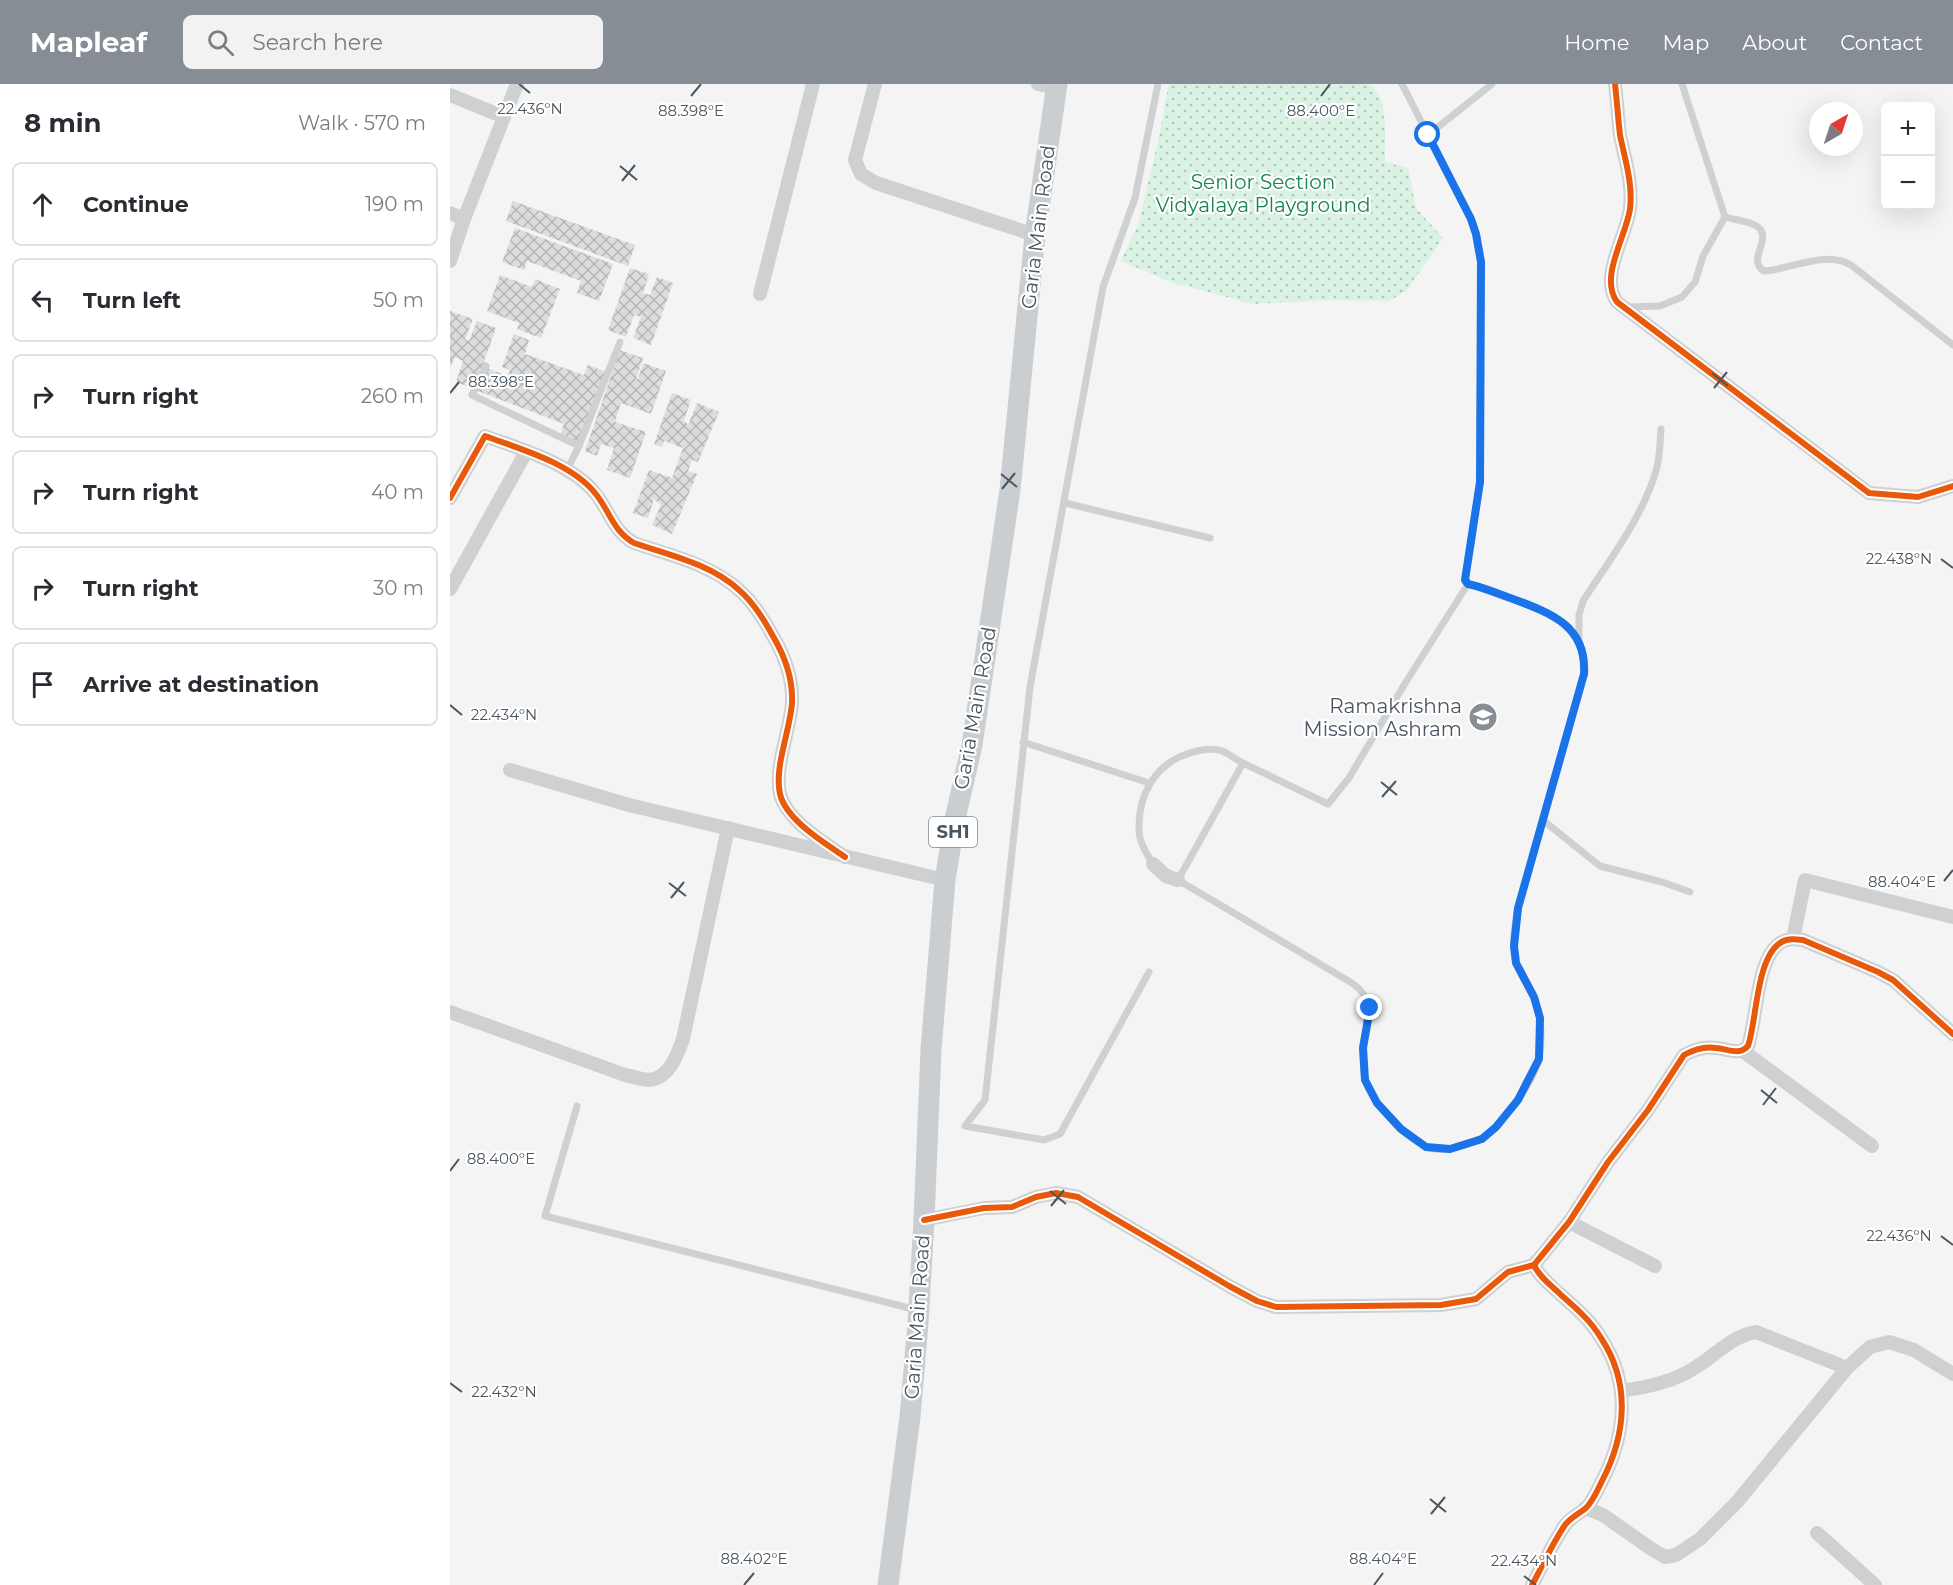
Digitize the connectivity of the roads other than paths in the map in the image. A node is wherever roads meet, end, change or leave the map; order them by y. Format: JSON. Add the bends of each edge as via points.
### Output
{"nodes":[{"id":1,"x":517,"y":84,"type":"edge"},
{"id":2,"x":813,"y":84,"type":"edge"},
{"id":3,"x":875,"y":84,"type":"edge"},
{"id":4,"x":1158,"y":84,"type":"edge"},
{"id":5,"x":1402,"y":84,"type":"edge"},
{"id":6,"x":1492,"y":84,"type":"edge"},
{"id":7,"x":1615,"y":84,"type":"edge"},
{"id":8,"x":1682,"y":84,"type":"edge"},
{"id":9,"x":1050,"y":85,"type":"edge"},
{"id":10,"x":450,"y":95,"type":"edge"},
{"id":11,"x":504,"y":117,"type":"junction"},
{"id":12,"x":1428,"y":135,"type":"junction"},
{"id":13,"x":450,"y":213,"type":"edge"},
{"id":14,"x":1725,"y":217,"type":"junction"},
{"id":15,"x":464,"y":219,"type":"junction"},
{"id":16,"x":1035,"y":235,"type":"junction"},
{"id":17,"x":450,"y":261,"type":"edge"},
{"id":18,"x":759,"y":294,"type":"dead end"},
{"id":19,"x":1625,"y":307,"type":"junction"},
{"id":20,"x":620,"y":342,"type":"dead end"},
{"id":21,"x":1953,"y":345,"type":"edge"},
{"id":22,"x":486,"y":366,"type":"dead end"},
{"id":23,"x":1661,"y":429,"type":"dead end"},
{"id":24,"x":579,"y":446,"type":"junction"},
{"id":25,"x":526,"y":452,"type":"junction"},
{"id":26,"x":567,"y":470,"type":"junction"},
{"id":27,"x":1953,"y":486,"type":"edge"},
{"id":28,"x":450,"y":498,"type":"edge"},
{"id":29,"x":1065,"y":502,"type":"junction"},
{"id":30,"x":1210,"y":538,"type":"dead end"},
{"id":31,"x":1468,"y":584,"type":"junction"},
{"id":32,"x":450,"y":589,"type":"edge"},
{"id":33,"x":1579,"y":641,"type":"junction"},
{"id":34,"x":1023,"y":742,"type":"junction"},
{"id":35,"x":1243,"y":763,"type":"junction"},
{"id":36,"x":510,"y":770,"type":"dead end"},
{"id":37,"x":1149,"y":783,"type":"junction"},
{"id":38,"x":1544,"y":821,"type":"junction"},
{"id":39,"x":728,"y":828,"type":"junction"},
{"id":40,"x":845,"y":857,"type":"junction"},
{"id":41,"x":1153,"y":864,"type":"joint"},
{"id":42,"x":945,"y":880,"type":"junction"},
{"id":43,"x":1178,"y":880,"type":"junction"},
{"id":44,"x":1690,"y":892,"type":"dead end"},
{"id":45,"x":1953,"y":917,"type":"edge"},
{"id":46,"x":1793,"y":939,"type":"junction"},
{"id":47,"x":1149,"y":972,"type":"dead end"},
{"id":48,"x":450,"y":1012,"type":"edge"},
{"id":49,"x":1953,"y":1034,"type":"edge"},
{"id":50,"x":1743,"y":1051,"type":"junction"},
{"id":51,"x":577,"y":1106,"type":"dead end"},
{"id":52,"x":1872,"y":1146,"type":"dead end"},
{"id":53,"x":924,"y":1220,"type":"junction"},
{"id":54,"x":1569,"y":1222,"type":"junction"},
{"id":55,"x":1534,"y":1265,"type":"junction"},
{"id":56,"x":1655,"y":1266,"type":"dead end"},
{"id":57,"x":919,"y":1310,"type":"junction"},
{"id":58,"x":1847,"y":1368,"type":"junction"},
{"id":59,"x":1953,"y":1374,"type":"edge"},
{"id":60,"x":1621,"y":1391,"type":"junction"},
{"id":61,"x":1586,"y":1508,"type":"junction"},
{"id":62,"x":1817,"y":1533,"type":"dead end"},
{"id":63,"x":888,"y":1585,"type":"edge"},
{"id":64,"x":1532,"y":1585,"type":"edge"},
{"id":65,"x":1875,"y":1585,"type":"edge"}],
"edges":[{"from":1,"to":11,"type":"street"},
{"from":2,"to":18,"type":"street"},
{"from":3,"to":16,"type":"street","via":[[855,160],[861,174],[876,183]]},
{"from":4,"to":29,"type":"lane","via":[[1135,198],[1103,287]]},
{"from":5,"to":12,"type":"lane"},
{"from":6,"to":12,"type":"lane"},
{"from":7,"to":19,"type":"street","via":[[1629,173],[1630,210],[1610,286],[1617,302]]},
{"from":8,"to":14,"type":"lane"},
{"from":9,"to":16,"type":"main road","name":"Garia Main Road","number":"SH1"},
{"from":10,"to":11,"type":"street"},
{"from":11,"to":15,"type":"street"},
{"from":12,"to":31,"type":"lane","via":[[1471,219],[1481,262],[1480,482],[1465,575]]},
{"from":13,"to":15,"type":"street"},
{"from":14,"to":19,"type":"lane","via":[[1703,256],[1695,282],[1682,297],[1659,306]]},
{"from":14,"to":21,"type":"lane","via":[[1761,230],[1764,236],[1757,262],[1764,271],[1831,258],[1842,260]]},
{"from":15,"to":17,"type":"street"},
{"from":16,"to":42,"type":"main road","name":"Garia Main Road","number":"SH1","via":[[1010,490],[972,745]]},
{"from":19,"to":27,"type":"street","via":[[1869,493],[1918,497]]},
{"from":20,"to":24,"type":"lane"},
{"from":22,"to":24,"type":"lane","via":[[472,395]]},
{"from":23,"to":33,"type":"lane","via":[[1657,468],[1648,494],[1583,601]]},
{"from":24,"to":26,"type":"lane"},
{"from":25,"to":26,"type":"street"},
{"from":25,"to":28,"type":"street","via":[[486,436]]},
{"from":25,"to":32,"type":"street"},
{"from":26,"to":40,"type":"street","via":[[595,493],[624,537],[714,573],[738,589],[760,614],[777,644],[792,690],[780,795],[808,830]]},
{"from":29,"to":30,"type":"lane"},
{"from":29,"to":34,"type":"lane"},
{"from":31,"to":33,"type":"lane","via":[[1545,611],[1565,624]]},
{"from":31,"to":35,"type":"lane","via":[[1349,778],[1328,804]]},
{"from":33,"to":38,"type":"lane","via":[[1585,658],[1584,674]]},
{"from":34,"to":37,"type":"lane"},
{"from":34,"to":47,"type":"lane","via":[[985,1100],[965,1126],[1044,1140],[1060,1134]]},
{"from":35,"to":37,"type":"lane","via":[[1228,753],[1201,749],[1179,756]]},
{"from":35,"to":43,"type":"lane"},
{"from":36,"to":39,"type":"street","via":[[628,805]]},
{"from":37,"to":41,"type":"lane","via":[[1139,832]]},
{"from":38,"to":43,"type":"lane","via":[[1518,908],[1514,946],[1516,963],[1540,1018],[1539,1059],[1518,1100],[1496,1127],[1482,1139],[1450,1149],[1426,1147],[1401,1129],[1377,1103],[1365,1080],[1363,1048],[1370,1008],[1362,991]]},
{"from":38,"to":44,"type":"lane","via":[[1600,866]]},
{"from":39,"to":40,"type":"street"},
{"from":39,"to":48,"type":"street","via":[[683,1039],[674,1061],[663,1074],[650,1080],[625,1075]]},
{"from":40,"to":42,"type":"street"},
{"from":41,"to":43,"type":"street","via":[[1166,876]]},
{"from":42,"to":53,"type":"main road","name":"Garia Main Road","number":"SH1","via":[[931,1050]]},
{"from":45,"to":46,"type":"street","via":[[1805,880]]},
{"from":46,"to":49,"type":"street","via":[[1878,972]]},
{"from":46,"to":50,"type":"street","via":[[1782,941],[1767,959],[1751,1036]]},
{"from":50,"to":52,"type":"street"},
{"from":50,"to":54,"type":"street","via":[[1714,1047],[1684,1055]]},
{"from":51,"to":57,"type":"lane","via":[[545,1216]]},
{"from":53,"to":55,"type":"street","via":[[984,1208],[1012,1207],[1056,1193],[1078,1197],[1229,1286],[1276,1307],[1461,1303],[1476,1299],[1508,1272]]},
{"from":53,"to":57,"type":"main road","name":"Garia Main Road","number":"SH1"},
{"from":54,"to":55,"type":"street"},
{"from":54,"to":56,"type":"street"},
{"from":55,"to":60,"type":"street","via":[[1542,1278],[1593,1325],[1618,1371]]},
{"from":57,"to":63,"type":"main road","name":"Garia Main Road","number":"SH1","via":[[910,1417]]},
{"from":58,"to":59,"type":"street","via":[[1870,1347],[1889,1342],[1914,1350]]},
{"from":58,"to":60,"type":"street","via":[[1756,1332],[1744,1334],[1677,1377]]},
{"from":58,"to":61,"type":"street","via":[[1737,1502],[1700,1539],[1677,1555],[1665,1557],[1603,1515]]},
{"from":60,"to":61,"type":"street","via":[[1618,1446]]},
{"from":61,"to":64,"type":"street","via":[[1566,1524]]},
{"from":62,"to":65,"type":"street"}]}
